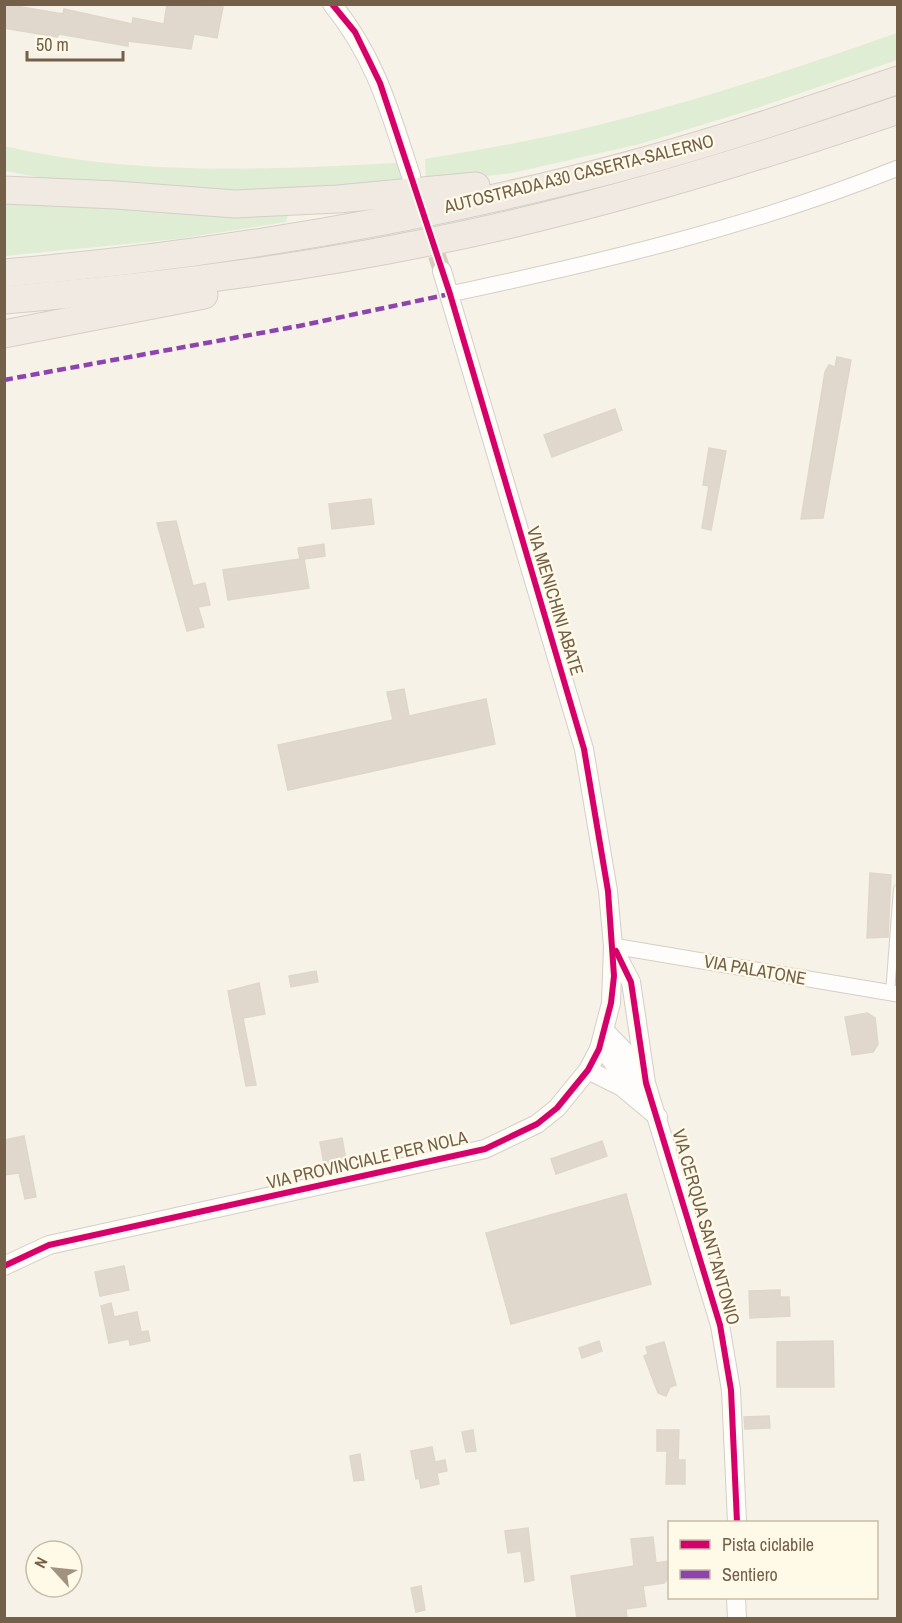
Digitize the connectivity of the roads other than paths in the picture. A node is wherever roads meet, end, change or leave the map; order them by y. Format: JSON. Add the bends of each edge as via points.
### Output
{"nodes":[{"id":1,"x":332,"y":4,"type":"edge"},
{"id":2,"x":897,"y":80,"type":"edge"},
{"id":3,"x":897,"y":110,"type":"edge"},
{"id":4,"x":897,"y":168,"type":"edge"},
{"id":5,"x":411,"y":176,"type":"dead end"},
{"id":6,"x":4,"y":177,"type":"edge"},
{"id":7,"x":536,"y":189,"type":"junction"},
{"id":8,"x":4,"y":190,"type":"edge"},
{"id":9,"x":116,"y":195,"type":"junction"},
{"id":10,"x":272,"y":270,"type":"junction"},
{"id":11,"x":442,"y":271,"type":"tunnel mouth"},
{"id":12,"x":4,"y":273,"type":"edge"},
{"id":13,"x":450,"y":294,"type":"junction"},
{"id":14,"x":4,"y":300,"type":"edge"},
{"id":15,"x":4,"y":334,"type":"edge"},
{"id":16,"x":897,"y":889,"type":"edge"},
{"id":17,"x":613,"y":946,"type":"junction"},
{"id":18,"x":894,"y":993,"type":"edge"},
{"id":19,"x":605,"y":1030,"type":"junction"},
{"id":20,"x":599,"y":1049,"type":"junction"},
{"id":21,"x":588,"y":1070,"type":"junction"},
{"id":22,"x":646,"y":1083,"type":"junction"},
{"id":23,"x":640,"y":1101,"type":"junction"},
{"id":24,"x":659,"y":1118,"type":"junction"},
{"id":25,"x":4,"y":1266,"type":"edge"},
{"id":26,"x":737,"y":1521,"type":"edge"},
{"id":27,"x":736,"y":1599,"type":"edge"},
{"id":28,"x":738,"y":1618,"type":"edge"}],
"edges":[{"from":1,"to":5,"type":"street","via":[[355,32],[380,83]]},
{"from":2,"to":7,"type":"highway","name":"AUTOSTRADA A30 CASERTA-SALERNO","via":[[724,137]]},
{"from":3,"to":10,"type":"highway","name":"AUTOSTRADA A30 CASERTA-SALERNO","via":[[682,180],[565,211],[423,243]]},
{"from":4,"to":13,"type":"street","via":[[731,224]]},
{"from":6,"to":9,"type":"highway"},
{"from":7,"to":9,"type":"highway","via":[[503,183],[338,200],[235,204]]},
{"from":7,"to":12,"type":"highway","name":"AUTOSTRADA A30 CASERTA-SALERNO","via":[[301,236],[142,259]]},
{"from":8,"to":9,"type":"highway"},
{"from":10,"to":14,"type":"highway","name":"AUTOSTRADA A30 CASERTA-SALERNO"},
{"from":10,"to":15,"type":"highway","via":[[203,295]]},
{"from":11,"to":13,"type":"street","name":"VIA MENICHINI ABATE"},
{"from":13,"to":17,"type":"street","name":"VIA MENICHINI ABATE","via":[[584,749],[608,891]]},
{"from":16,"to":18,"type":"lane"},
{"from":17,"to":18,"type":"street","name":"VIA PALATONE"},
{"from":17,"to":19,"type":"street","name":"VIA PROVINCIALE PER NOLA","via":[[614,976]]},
{"from":17,"to":22,"type":"street","name":"VIA CERQUA SANT'ANTONIO","via":[[631,982]]},
{"from":19,"to":20,"type":"street","name":"VIA PROVINCIALE PER NOLA"},
{"from":19,"to":22,"type":"street","name":"VIA CERQUA SANT'ANTONIO","via":[[633,1060]]},
{"from":20,"to":21,"type":"street","name":"VIA PROVINCIALE PER NOLA"},
{"from":20,"to":23,"type":"street","name":"VIA CERQUA SANT'ANTONIO","via":[[627,1079]]},
{"from":21,"to":23,"type":"street","name":"VIA CERQUA SANT'ANTONIO"},
{"from":21,"to":25,"type":"street","name":"VIA PROVINCIALE PER NOLA","via":[[557,1108],[537,1124],[485,1149],[49,1245]]},
{"from":22,"to":24,"type":"street","name":"VIA CERQUA SANT'ANTONIO"},
{"from":23,"to":24,"type":"street","name":"VIA CERQUA SANT'ANTONIO"},
{"from":24,"to":26,"type":"street","name":"VIA CERQUA SANT'ANTONIO","via":[[720,1324],[731,1390]]},
{"from":27,"to":28,"type":"street"}]}
